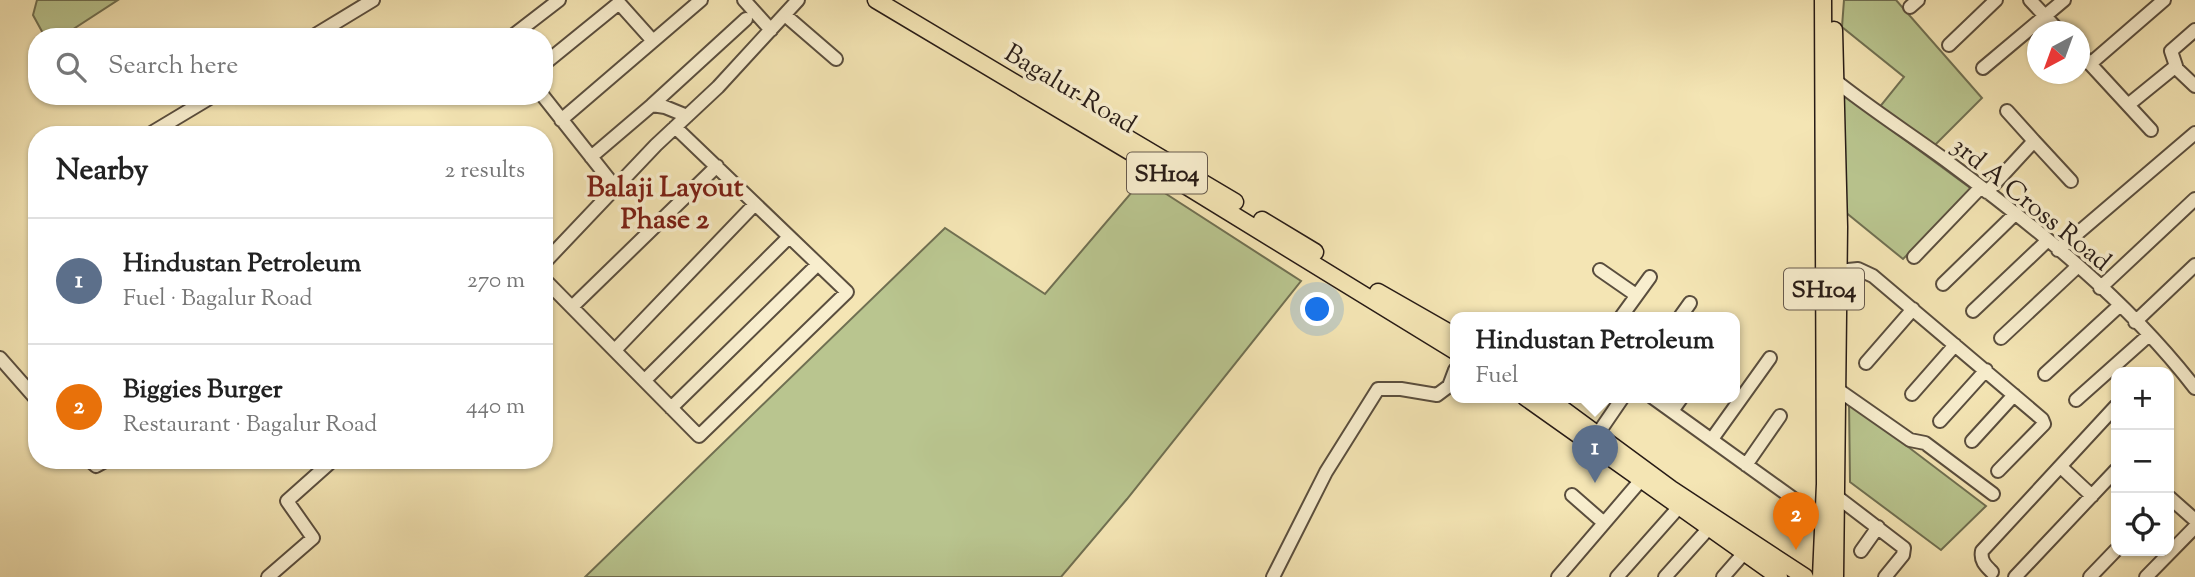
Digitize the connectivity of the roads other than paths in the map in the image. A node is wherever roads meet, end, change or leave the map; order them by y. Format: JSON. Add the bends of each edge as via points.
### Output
{"nodes":[{"id":1,"x":373,"y":0,"type":"edge"},
{"id":2,"x":559,"y":0,"type":"edge"},
{"id":3,"x":701,"y":0,"type":"edge"},
{"id":4,"x":744,"y":0,"type":"edge"},
{"id":5,"x":799,"y":0,"type":"edge"},
{"id":6,"x":876,"y":0,"type":"edge"},
{"id":7,"x":894,"y":0,"type":"edge"},
{"id":8,"x":1823,"y":0,"type":"edge"},
{"id":9,"x":1834,"y":0,"type":"edge"},
{"id":10,"x":1996,"y":0,"type":"edge"},
{"id":11,"x":2031,"y":0,"type":"edge"},
{"id":12,"x":2064,"y":0,"type":"edge"},
{"id":13,"x":2164,"y":0,"type":"edge"},
{"id":14,"x":620,"y":1,"type":"edge"},
{"id":15,"x":785,"y":15,"type":"junction"},
{"id":16,"x":2045,"y":16,"type":"junction"},
{"id":17,"x":746,"y":19,"type":"dead end"},
{"id":18,"x":2050,"y":21,"type":"edge"},
{"id":19,"x":327,"y":28,"type":"edge"},
{"id":20,"x":523,"y":28,"type":"edge"},
{"id":21,"x":771,"y":30,"type":"junction"},
{"id":22,"x":2195,"y":30,"type":"edge"},
{"id":23,"x":653,"y":41,"type":"junction"},
{"id":24,"x":1949,"y":46,"type":"dead end"},
{"id":25,"x":553,"y":57,"type":"edge"},
{"id":26,"x":836,"y":60,"type":"dead end"},
{"id":27,"x":2090,"y":64,"type":"joint"},
{"id":28,"x":2175,"y":66,"type":"junction"},
{"id":29,"x":1983,"y":68,"type":"dead end"},
{"id":30,"x":1830,"y":77,"type":"junction"},
{"id":31,"x":2195,"y":86,"type":"edge"},
{"id":32,"x":198,"y":105,"type":"edge"},
{"id":33,"x":550,"y":105,"type":"edge"},
{"id":34,"x":652,"y":105,"type":"junction"},
{"id":35,"x":2128,"y":105,"type":"junction"},
{"id":36,"x":2007,"y":111,"type":"dead end"},
{"id":37,"x":687,"y":116,"type":"junction"},
{"id":38,"x":561,"y":120,"type":"junction"},
{"id":39,"x":163,"y":126,"type":"edge"},
{"id":40,"x":675,"y":127,"type":"junction"},
{"id":41,"x":2151,"y":130,"type":"dead end"},
{"id":42,"x":2195,"y":132,"type":"edge"},
{"id":43,"x":1124,"y":141,"type":"junction"},
{"id":44,"x":2034,"y":141,"type":"junction"},
{"id":45,"x":591,"y":157,"type":"junction"},
{"id":46,"x":717,"y":166,"type":"junction"},
{"id":47,"x":2071,"y":181,"type":"dead end"},
{"id":48,"x":615,"y":187,"type":"junction"},
{"id":49,"x":1984,"y":189,"type":"junction"},
{"id":50,"x":2195,"y":199,"type":"edge"},
{"id":51,"x":755,"y":204,"type":"junction"},
{"id":52,"x":2016,"y":213,"type":"junction"},
{"id":53,"x":789,"y":237,"type":"junction"},
{"id":54,"x":2048,"y":240,"type":"junction"},
{"id":55,"x":2058,"y":250,"type":"junction"},
{"id":56,"x":553,"y":254,"type":"edge"},
{"id":57,"x":1914,"y":257,"type":"dead end"},
{"id":58,"x":817,"y":265,"type":"junction"},
{"id":59,"x":2195,"y":265,"type":"edge"},
{"id":60,"x":2077,"y":267,"type":"junction"},
{"id":61,"x":1600,"y":270,"type":"dead end"},
{"id":62,"x":1838,"y":271,"type":"junction"},
{"id":63,"x":1650,"y":276,"type":"dead end"},
{"id":64,"x":1943,"y":284,"type":"dead end"},
{"id":65,"x":553,"y":288,"type":"edge"},
{"id":66,"x":2100,"y":288,"type":"junction"},
{"id":67,"x":1636,"y":295,"type":"junction"},
{"id":68,"x":1690,"y":303,"type":"dead end"},
{"id":69,"x":2119,"y":306,"type":"junction"},
{"id":70,"x":572,"y":307,"type":"junction"},
{"id":71,"x":1913,"y":309,"type":"junction"},
{"id":72,"x":1973,"y":311,"type":"dead end"},
{"id":73,"x":1624,"y":312,"type":"edge"},
{"id":74,"x":1684,"y":312,"type":"edge"},
{"id":75,"x":2135,"y":321,"type":"junction"},
{"id":76,"x":1450,"y":333,"type":"edge"},
{"id":77,"x":2149,"y":335,"type":"junction"},
{"id":78,"x":2001,"y":338,"type":"dead end"},
{"id":79,"x":1955,"y":345,"type":"junction"},
{"id":80,"x":1450,"y":348,"type":"edge"},
{"id":81,"x":615,"y":350,"type":"junction"},
{"id":82,"x":0,"y":358,"type":"edge"},
{"id":83,"x":1770,"y":358,"type":"dead end"},
{"id":84,"x":1866,"y":363,"type":"dead end"},
{"id":85,"x":1986,"y":370,"type":"junction"},
{"id":86,"x":2045,"y":374,"type":"dead end"},
{"id":87,"x":2192,"y":379,"type":"edge"},
{"id":88,"x":645,"y":380,"type":"junction"},
{"id":89,"x":1450,"y":383,"type":"edge"},
{"id":90,"x":28,"y":390,"type":"edge"},
{"id":91,"x":1837,"y":390,"type":"junction"},
{"id":92,"x":1912,"y":394,"type":"dead end"},
{"id":93,"x":2014,"y":395,"type":"junction"},
{"id":94,"x":1740,"y":400,"type":"edge"},
{"id":95,"x":2076,"y":400,"type":"dead end"},
{"id":96,"x":1533,"y":403,"type":"edge"},
{"id":97,"x":1554,"y":403,"type":"edge"},
{"id":98,"x":1619,"y":403,"type":"edge"},
{"id":99,"x":1661,"y":403,"type":"edge"},
{"id":100,"x":1678,"y":403,"type":"edge"},
{"id":101,"x":1738,"y":403,"type":"edge"},
{"id":102,"x":671,"y":408,"type":"junction"},
{"id":103,"x":1672,"y":411,"type":"junction"},
{"id":104,"x":2111,"y":412,"type":"edge"},
{"id":105,"x":1780,"y":416,"type":"dead end"},
{"id":106,"x":1940,"y":421,"type":"dead end"},
{"id":107,"x":1597,"y":435,"type":"junction"},
{"id":108,"x":1712,"y":439,"type":"junction"},
{"id":109,"x":1972,"y":440,"type":"dead end"},
{"id":110,"x":1746,"y":464,"type":"junction"},
{"id":111,"x":2061,"y":467,"type":"junction"},
{"id":112,"x":323,"y":469,"type":"edge"},
{"id":113,"x":1998,"y":471,"type":"dead end"},
{"id":114,"x":2111,"y":475,"type":"edge"},
{"id":115,"x":1641,"y":480,"type":"junction"},
{"id":116,"x":1993,"y":494,"type":"dead end"},
{"id":117,"x":1572,"y":495,"type":"dead end"},
{"id":118,"x":1836,"y":496,"type":"junction"},
{"id":119,"x":2092,"y":496,"type":"junction"},
{"id":120,"x":2174,"y":501,"type":"edge"},
{"id":121,"x":1679,"y":507,"type":"junction"},
{"id":122,"x":1823,"y":520,"type":"junction"},
{"id":123,"x":2195,"y":520,"type":"edge"},
{"id":124,"x":1604,"y":523,"type":"junction"},
{"id":125,"x":1878,"y":527,"type":"junction"},
{"id":126,"x":2195,"y":527,"type":"edge"},
{"id":127,"x":1709,"y":528,"type":"junction"},
{"id":128,"x":1861,"y":551,"type":"dead end"},
{"id":129,"x":1744,"y":553,"type":"junction"},
{"id":130,"x":2111,"y":555,"type":"edge"},
{"id":131,"x":1993,"y":575,"type":"edge"},
{"id":132,"x":268,"y":577,"type":"edge"},
{"id":133,"x":1273,"y":577,"type":"edge"},
{"id":134,"x":1558,"y":577,"type":"edge"},
{"id":135,"x":1617,"y":577,"type":"edge"},
{"id":136,"x":1665,"y":577,"type":"edge"},
{"id":137,"x":1723,"y":577,"type":"edge"},
{"id":138,"x":1779,"y":577,"type":"edge"},
{"id":139,"x":1805,"y":577,"type":"edge"},
{"id":140,"x":1821,"y":577,"type":"edge"},
{"id":141,"x":1835,"y":577,"type":"edge"},
{"id":142,"x":1885,"y":577,"type":"edge"},
{"id":143,"x":2015,"y":577,"type":"edge"},
{"id":144,"x":2090,"y":577,"type":"edge"},
{"id":145,"x":2146,"y":577,"type":"edge"}],
"edges":[{"from":1,"to":19,"type":"street"},
{"from":2,"to":20,"type":"street"},
{"from":3,"to":23,"type":"street"},
{"from":4,"to":21,"type":"street"},
{"from":5,"to":15,"type":"street"},
{"from":6,"to":43,"type":"main road","name":"Bagalur Road","number":"SH104"},
{"from":7,"to":43,"type":"main road","name":"Bagalur Road","number":"SH104"},
{"from":8,"to":30,"type":"main road","number":"SH104"},
{"from":9,"to":30,"type":"main road","number":"SH104"},
{"from":10,"to":24,"type":"street"},
{"from":11,"to":16,"type":"street"},
{"from":12,"to":16,"type":"street"},
{"from":13,"to":27,"type":"street"},
{"from":14,"to":23,"type":"street"},
{"from":14,"to":25,"type":"street"},
{"from":15,"to":21,"type":"street"},
{"from":15,"to":26,"type":"street"},
{"from":16,"to":18,"type":"street"},
{"from":16,"to":29,"type":"street"},
{"from":17,"to":34,"type":"street"},
{"from":21,"to":37,"type":"street"},
{"from":22,"to":28,"type":"street","via":[[2171,51]]},
{"from":23,"to":38,"type":"street"},
{"from":27,"to":35,"type":"street"},
{"from":28,"to":31,"type":"street"},
{"from":28,"to":35,"type":"street"},
{"from":30,"to":49,"type":"street","name":"3rd A Cross Road"},
{"from":30,"to":62,"type":"main road","number":"SH104"},
{"from":30,"to":122,"type":"main road","number":"SH104"},
{"from":32,"to":39,"type":"street"},
{"from":33,"to":38,"type":"street"},
{"from":34,"to":37,"type":"street"},
{"from":34,"to":45,"type":"street"},
{"from":35,"to":41,"type":"street"},
{"from":36,"to":44,"type":"street"},
{"from":37,"to":40,"type":"street"},
{"from":38,"to":45,"type":"street"},
{"from":40,"to":46,"type":"street"},
{"from":40,"to":48,"type":"street"},
{"from":42,"to":55,"type":"street"},
{"from":43,"to":76,"type":"main road","name":"Bagalur Road","number":"SH104"},
{"from":43,"to":80,"type":"main road","name":"Bagalur Road","number":"SH104"},
{"from":44,"to":47,"type":"street"},
{"from":44,"to":49,"type":"street"},
{"from":45,"to":48,"type":"street"},
{"from":46,"to":51,"type":"street"},
{"from":46,"to":70,"type":"street"},
{"from":48,"to":56,"type":"street"},
{"from":49,"to":52,"type":"street","name":"3rd A Cross Road"},
{"from":49,"to":57,"type":"street"},
{"from":50,"to":66,"type":"street"},
{"from":51,"to":53,"type":"street"},
{"from":51,"to":81,"type":"street"},
{"from":52,"to":54,"type":"street","name":"3rd A Cross Road"},
{"from":52,"to":64,"type":"street"},
{"from":53,"to":58,"type":"street"},
{"from":53,"to":88,"type":"street"},
{"from":54,"to":55,"type":"street","name":"3rd A Cross Road"},
{"from":54,"to":72,"type":"street"},
{"from":55,"to":60,"type":"street","name":"3rd A Cross Road"},
{"from":58,"to":102,"type":"street"},
{"from":58,"to":102,"type":"street","via":[[847,292],[699,436]]},
{"from":59,"to":75,"type":"street"},
{"from":60,"to":66,"type":"street","name":"3rd A Cross Road"},
{"from":60,"to":78,"type":"street"},
{"from":61,"to":67,"type":"street"},
{"from":62,"to":71,"type":"street","via":[[1866,272]]},
{"from":62,"to":91,"type":"main road","number":"SH104"},
{"from":63,"to":67,"type":"street"},
{"from":65,"to":70,"type":"street"},
{"from":66,"to":69,"type":"street","name":"3rd A Cross Road"},
{"from":67,"to":73,"type":"street"},
{"from":68,"to":74,"type":"street"},
{"from":69,"to":75,"type":"street","name":"3rd A Cross Road"},
{"from":69,"to":86,"type":"street"},
{"from":70,"to":81,"type":"street"},
{"from":71,"to":79,"type":"street"},
{"from":71,"to":84,"type":"street"},
{"from":75,"to":77,"type":"street","name":"3rd A Cross Road"},
{"from":77,"to":87,"type":"street","name":"3rd A Cross Road"},
{"from":77,"to":95,"type":"street"},
{"from":79,"to":85,"type":"street"},
{"from":79,"to":92,"type":"street"},
{"from":81,"to":88,"type":"street"},
{"from":82,"to":90,"type":"street"},
{"from":83,"to":94,"type":"street"},
{"from":85,"to":93,"type":"street"},
{"from":85,"to":106,"type":"street"},
{"from":88,"to":102,"type":"street"},
{"from":89,"to":133,"type":"street","via":[[1437,395],[1378,389],[1326,471]]},
{"from":91,"to":116,"type":"street","via":[[1910,440],[1925,443]]},
{"from":91,"to":118,"type":"main road","number":"SH104"},
{"from":93,"to":109,"type":"street"},
{"from":93,"to":113,"type":"street","via":[[2043,424]]},
{"from":96,"to":115,"type":"main road"},
{"from":97,"to":107,"type":"main road"},
{"from":98,"to":107,"type":"street"},
{"from":99,"to":103,"type":"street"},
{"from":100,"to":103,"type":"street"},
{"from":101,"to":108,"type":"street"},
{"from":103,"to":108,"type":"street"},
{"from":104,"to":111,"type":"street"},
{"from":105,"to":110,"type":"street"},
{"from":107,"to":139,"type":"main road"},
{"from":108,"to":110,"type":"street"},
{"from":110,"to":122,"type":"street"},
{"from":111,"to":119,"type":"street"},
{"from":111,"to":131,"type":"street","via":[[1982,551],[1983,563]]},
{"from":112,"to":132,"type":"street","via":[[287,501],[313,538]]},
{"from":114,"to":119,"type":"street"},
{"from":115,"to":121,"type":"main road"},
{"from":115,"to":124,"type":"street"},
{"from":117,"to":124,"type":"street"},
{"from":118,"to":125,"type":"street"},
{"from":118,"to":141,"type":"main road","number":"SH104"},
{"from":119,"to":143,"type":"street"},
{"from":120,"to":123,"type":"street"},
{"from":121,"to":127,"type":"main road"},
{"from":121,"to":135,"type":"street"},
{"from":122,"to":140,"type":"main road","number":"SH104"},
{"from":124,"to":134,"type":"street"},
{"from":125,"to":128,"type":"street"},
{"from":125,"to":142,"type":"street","via":[[1905,551]]},
{"from":126,"to":145,"type":"street"},
{"from":127,"to":129,"type":"main road"},
{"from":127,"to":136,"type":"street"},
{"from":129,"to":137,"type":"street"},
{"from":129,"to":138,"type":"main road"},
{"from":130,"to":144,"type":"street"}]}
